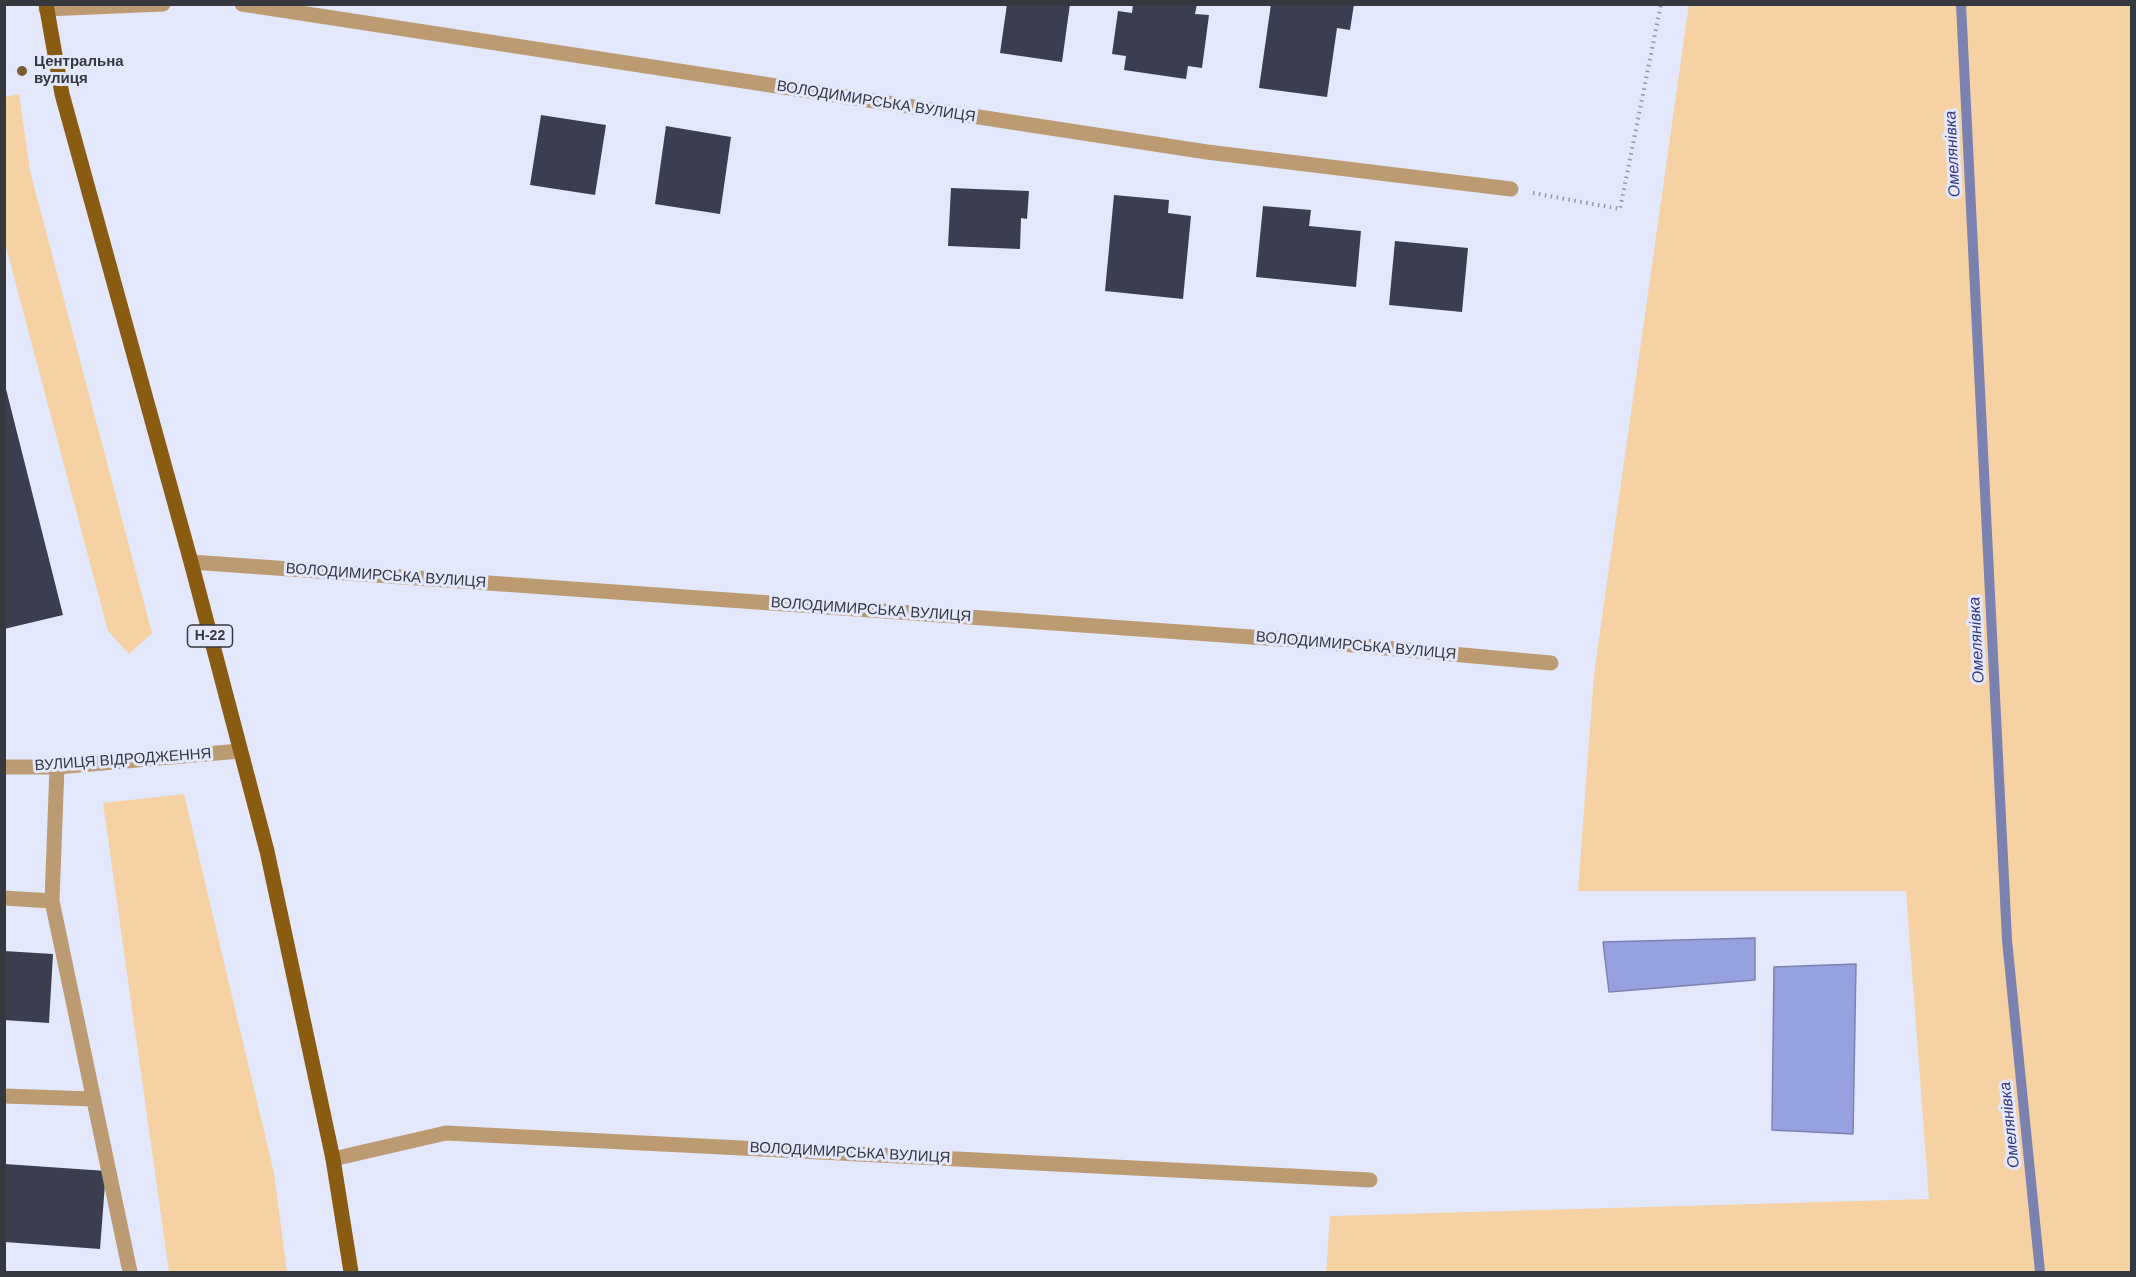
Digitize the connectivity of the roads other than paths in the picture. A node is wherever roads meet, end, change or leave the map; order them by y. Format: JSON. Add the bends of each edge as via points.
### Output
{"nodes":[{"id":1,"x":164,"y":4,"type":"edge"},
{"id":2,"x":242,"y":4,"type":"edge"},
{"id":3,"x":46,"y":7,"type":"edge"},
{"id":4,"x":1511,"y":189,"type":"road end"},
{"id":5,"x":191,"y":562,"type":"junction"},
{"id":6,"x":1551,"y":663,"type":"dead end"},
{"id":7,"x":240,"y":751,"type":"junction"},
{"id":8,"x":4,"y":768,"type":"edge"},
{"id":9,"x":57,"y":768,"type":"junction"},
{"id":10,"x":4,"y":898,"type":"edge"},
{"id":11,"x":52,"y":901,"type":"junction"},
{"id":12,"x":4,"y":1096,"type":"edge"},
{"id":13,"x":94,"y":1099,"type":"junction"},
{"id":14,"x":333,"y":1160,"type":"junction"},
{"id":15,"x":1370,"y":1180,"type":"dead end"},
{"id":16,"x":130,"y":1272,"type":"edge"},
{"id":17,"x":351,"y":1272,"type":"edge"}],
"edges":[{"from":1,"to":3,"type":"street"},
{"from":2,"to":4,"type":"street","name":"ВОЛОДИМИРСЬКА ВУЛИЦЯ","via":[[1207,152]]},
{"from":3,"to":5,"type":"main road","number":"Н-22","via":[[62,93]]},
{"from":5,"to":6,"type":"street","name":"ВОЛОДИМИРСЬКА ВУЛИЦЯ","via":[[1284,639]]},
{"from":5,"to":7,"type":"main road","number":"Н-22"},
{"from":7,"to":9,"type":"street","name":"ВУЛИЦЯ ВІДРОДЖЕННЯ"},
{"from":7,"to":14,"type":"main road","number":"Н-22","via":[[267,851]]},
{"from":8,"to":9,"type":"street","name":"ВУЛИЦЯ ВІДРОДЖЕННЯ"},
{"from":9,"to":11,"type":"street"},
{"from":10,"to":11,"type":"street"},
{"from":11,"to":13,"type":"street"},
{"from":12,"to":13,"type":"street"},
{"from":13,"to":16,"type":"street"},
{"from":14,"to":15,"type":"street","name":"ВОЛОДИМИРСЬКА ВУЛИЦЯ","via":[[446,1132]]},
{"from":14,"to":17,"type":"main road","number":"Н-22"}]}
